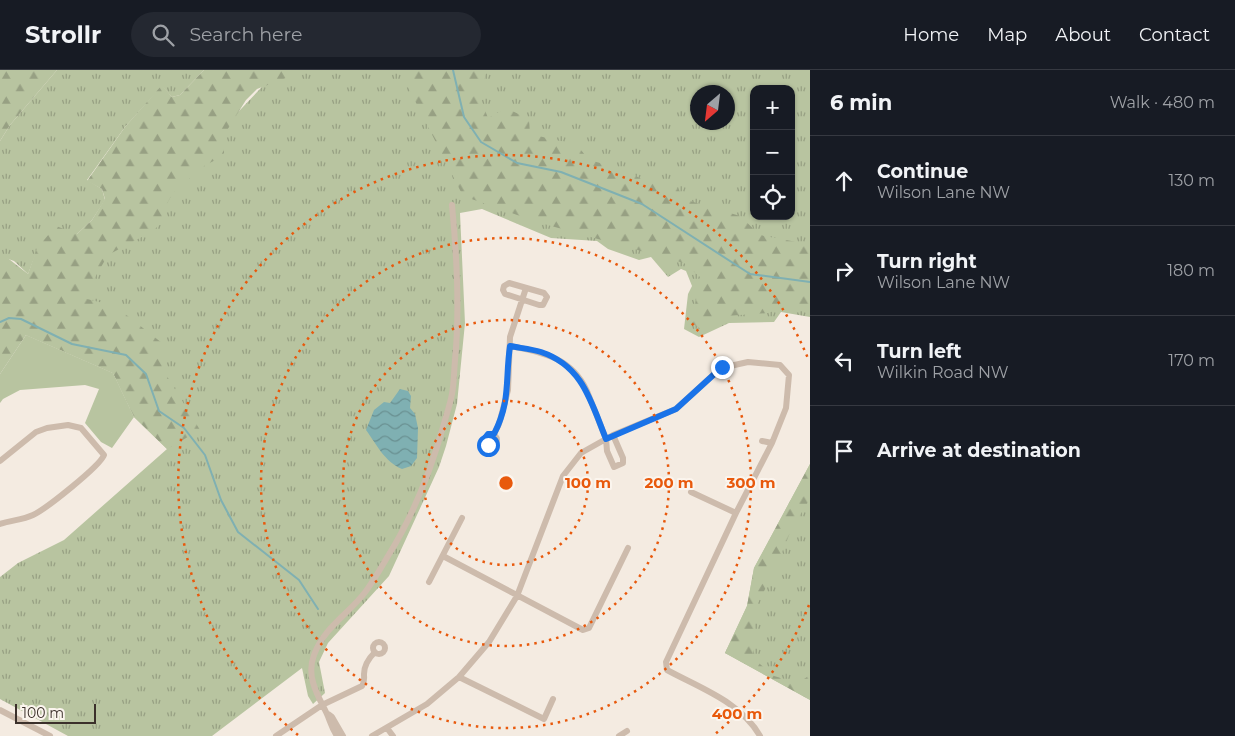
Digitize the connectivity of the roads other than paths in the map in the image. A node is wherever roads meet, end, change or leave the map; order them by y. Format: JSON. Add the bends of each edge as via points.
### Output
{"nodes":[{"id":1,"x":452,"y":205,"type":"dead end"},
{"id":2,"x":526,"y":288,"type":"junction"},
{"id":3,"x":522,"y":300,"type":"junction"},
{"id":4,"x":510,"y":346,"type":"junction"},
{"id":5,"x":494,"y":434,"type":"dead end"},
{"id":6,"x":614,"y":435,"type":"junction"},
{"id":7,"x":606,"y":439,"type":"junction"},
{"id":8,"x":762,"y":441,"type":"dead end"},
{"id":9,"x":772,"y":443,"type":"junction"},
{"id":10,"x":0,"y":461,"type":"edge"},
{"id":11,"x":691,"y":492,"type":"dead end"},
{"id":12,"x":736,"y":513,"type":"junction"},
{"id":13,"x":462,"y":518,"type":"dead end"},
{"id":14,"x":0,"y":524,"type":"edge"},
{"id":15,"x":628,"y":548,"type":"dead end"},
{"id":16,"x":443,"y":556,"type":"junction"},
{"id":17,"x":429,"y":582,"type":"dead end"},
{"id":18,"x":517,"y":596,"type":"junction"},
{"id":19,"x":374,"y":652,"type":"dead end"},
{"id":20,"x":459,"y":677,"type":"junction"},
{"id":21,"x":553,"y":700,"type":"dead end"},
{"id":22,"x":322,"y":705,"type":"junction"},
{"id":23,"x":0,"y":710,"type":"edge"},
{"id":24,"x":328,"y":714,"type":"junction"},
{"id":25,"x":387,"y":728,"type":"junction"},
{"id":26,"x":627,"y":731,"type":"dead end"},
{"id":27,"x":50,"y":736,"type":"edge"},
{"id":28,"x":276,"y":736,"type":"edge"},
{"id":29,"x":337,"y":736,"type":"edge"},
{"id":30,"x":344,"y":736,"type":"edge"},
{"id":31,"x":372,"y":736,"type":"edge"},
{"id":32,"x":393,"y":736,"type":"edge"},
{"id":33,"x":619,"y":736,"type":"edge"},
{"id":34,"x":760,"y":736,"type":"edge"}],
"edges":[{"from":1,"to":22,"type":"street","via":[[458,327],[452,394],[434,461],[396,543],[366,592],[330,627],[313,656],[311,673]]},
{"from":2,"to":3,"type":"street"},
{"from":2,"to":3,"type":"street","via":[[509,283],[502,290]]},
{"from":2,"to":3,"type":"street","via":[[544,293],[546,302],[539,305]]},
{"from":3,"to":4,"type":"street"},
{"from":4,"to":5,"type":"street","via":[[506,403]]},
{"from":4,"to":7,"type":"street","via":[[540,351],[573,371],[583,384]]},
{"from":6,"to":7,"type":"street"},
{"from":6,"to":7,"type":"street","via":[[623,458],[623,463],[614,467]]},
{"from":6,"to":9,"type":"street","via":[[676,409],[721,368],[748,362],[780,366],[789,375],[786,408]]},
{"from":7,"to":18,"type":"street","via":[[581,453],[564,476]]},
{"from":8,"to":9,"type":"street"},
{"from":9,"to":12,"type":"street"},
{"from":10,"to":14,"type":"street","via":[[36,432],[68,425],[81,428],[104,456],[99,464],[35,514]]},
{"from":11,"to":12,"type":"street"},
{"from":12,"to":34,"type":"street","via":[[666,662],[667,670],[734,706],[753,724]]},
{"from":13,"to":16,"type":"street"},
{"from":15,"to":18,"type":"street","via":[[588,628],[583,630]]},
{"from":16,"to":17,"type":"street"},
{"from":16,"to":18,"type":"street"},
{"from":18,"to":20,"type":"street","via":[[489,642]]},
{"from":19,"to":22,"type":"street","via":[[365,666],[362,686]]},
{"from":20,"to":21,"type":"street","via":[[544,719]]},
{"from":20,"to":25,"type":"street","via":[[427,704]]},
{"from":22,"to":24,"type":"street"},
{"from":22,"to":28,"type":"street"},
{"from":23,"to":27,"type":"street"},
{"from":24,"to":29,"type":"street"},
{"from":24,"to":30,"type":"street"},
{"from":25,"to":31,"type":"street"},
{"from":25,"to":32,"type":"street"},
{"from":26,"to":33,"type":"street"}]}
